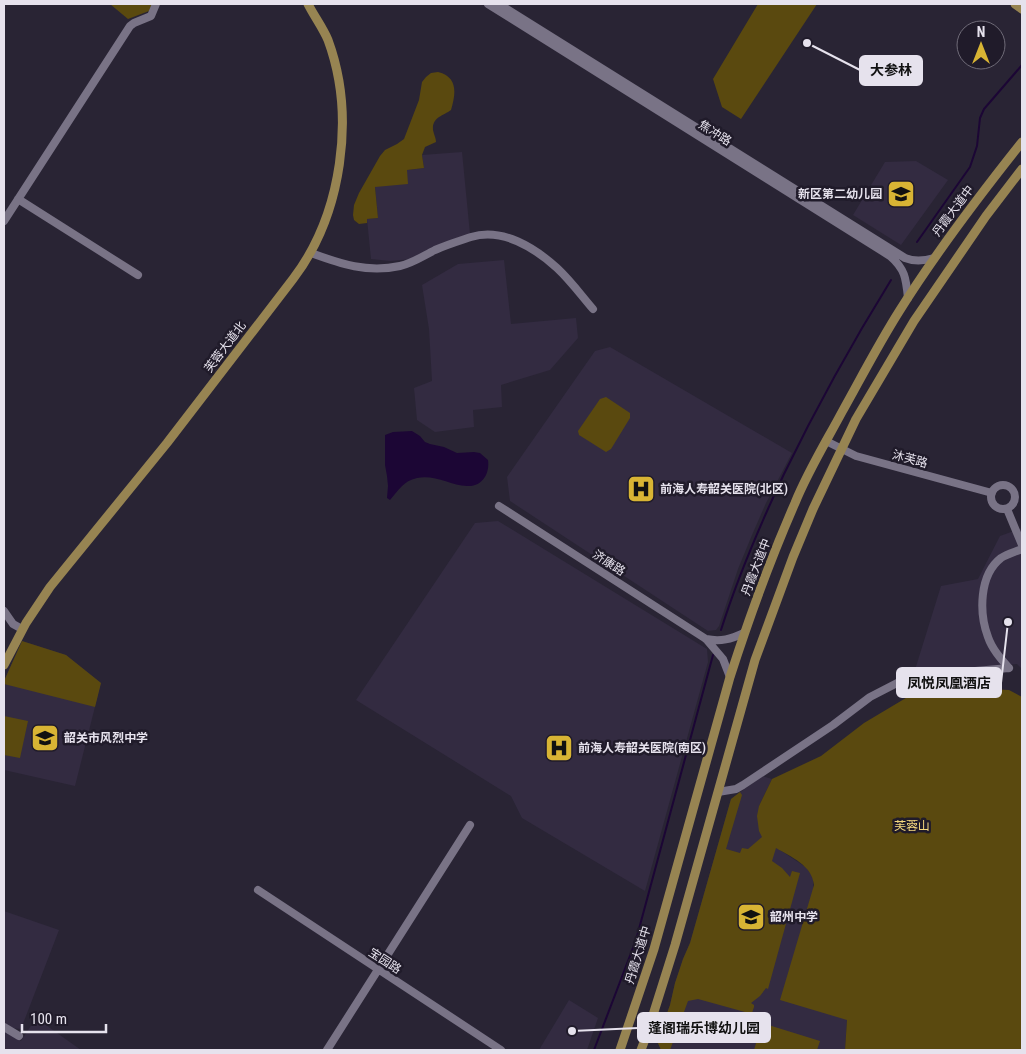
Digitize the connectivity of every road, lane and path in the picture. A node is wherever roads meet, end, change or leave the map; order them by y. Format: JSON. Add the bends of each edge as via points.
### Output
{"nodes":[{"id":1,"x":156,"y":4,"type":"edge"},
{"id":2,"x":308,"y":4,"type":"edge"},
{"id":3,"x":488,"y":4,"type":"edge"},
{"id":4,"x":499,"y":4,"type":"edge"},
{"id":5,"x":1015,"y":4,"type":"edge"},
{"id":6,"x":1022,"y":9,"type":"edge"},
{"id":7,"x":1022,"y":142,"type":"edge"},
{"id":8,"x":1022,"y":169,"type":"edge"},
{"id":9,"x":18,"y":199,"type":"junction"},
{"id":10,"x":4,"y":221,"type":"edge"},
{"id":11,"x":311,"y":253,"type":"junction"},
{"id":12,"x":934,"y":258,"type":"junction"},
{"id":13,"x":138,"y":275,"type":"dead end"},
{"id":14,"x":908,"y":298,"type":"junction"},
{"id":15,"x":592,"y":309,"type":"dead end"},
{"id":16,"x":826,"y":441,"type":"junction"},
{"id":17,"x":842,"y":449,"type":"junction"},
{"id":18,"x":992,"y":492,"type":"junction"},
{"id":19,"x":1019,"y":498,"type":"edge"},
{"id":20,"x":499,"y":506,"type":"dead end"},
{"id":21,"x":1007,"y":508,"type":"junction"},
{"id":22,"x":1022,"y":547,"type":"edge"},
{"id":23,"x":4,"y":612,"type":"edge"},
{"id":24,"x":22,"y":629,"type":"junction"},
{"id":25,"x":744,"y":633,"type":"junction"},
{"id":26,"x":706,"y":639,"type":"junction"},
{"id":27,"x":4,"y":665,"type":"edge"},
{"id":28,"x":730,"y":677,"type":"junction"},
{"id":29,"x":718,"y":792,"type":"junction"},
{"id":30,"x":470,"y":825,"type":"dead end"},
{"id":31,"x":258,"y":890,"type":"dead end"},
{"id":32,"x":379,"y":970,"type":"junction"},
{"id":33,"x":4,"y":1027,"type":"edge"},
{"id":34,"x":19,"y":1036,"type":"dead end"},
{"id":35,"x":327,"y":1050,"type":"edge"},
{"id":36,"x":501,"y":1050,"type":"edge"},
{"id":37,"x":620,"y":1050,"type":"edge"},
{"id":38,"x":641,"y":1050,"type":"edge"}],
"edges":[{"from":1,"to":9,"type":"street","via":[[151,16],[130,26]]},
{"from":2,"to":11,"type":"main road","name":"芙蓉大道北","via":[[327,38],[336,66],[342,104],[342,136],[335,185]]},
{"from":3,"to":14,"type":"street","name":"焦冲路","via":[[890,256],[904,274]]},
{"from":4,"to":12,"type":"street","name":"焦冲路","via":[[905,258],[920,261]]},
{"from":5,"to":6,"type":"main road"},
{"from":7,"to":12,"type":"main road","name":"丹霞大道中"},
{"from":8,"to":17,"type":"main road","via":[[914,321],[856,419]]},
{"from":9,"to":10,"type":"street"},
{"from":9,"to":13,"type":"street"},
{"from":11,"to":15,"type":"street","via":[[347,266],[384,268],[401,266],[472,237],[485,234],[500,236],[532,249],[547,260]]},
{"from":11,"to":24,"type":"main road","name":"芙蓉大道北","via":[[167,443],[50,587]]},
{"from":12,"to":14,"type":"main road","name":"丹霞大道中"},
{"from":14,"to":16,"type":"main road","name":"丹霞大道中"},
{"from":16,"to":17,"type":"street","name":"沐芙路"},
{"from":16,"to":25,"type":"main road","name":"丹霞大道中","via":[[795,502]]},
{"from":17,"to":18,"type":"street","name":"沐芙路","via":[[856,456]]},
{"from":17,"to":29,"type":"main road","via":[[813,509],[766,629]]},
{"from":18,"to":19,"type":"street","via":[[1004,485]]},
{"from":18,"to":21,"type":"street","via":[[993,504]]},
{"from":19,"to":21,"type":"street"},
{"from":20,"to":26,"type":"street","name":"济康路"},
{"from":21,"to":22,"type":"street"},
{"from":22,"to":29,"type":"street","via":[[998,560],[990,570],[982,604],[988,638],[1001,660],[1010,668],[918,676],[901,681],[870,697],[743,785]]},
{"from":23,"to":24,"type":"street","via":[[13,624]]},
{"from":24,"to":27,"type":"main road","name":"芙蓉大道北"},
{"from":25,"to":26,"type":"street","via":[[721,641]]},
{"from":25,"to":28,"type":"main road","name":"丹霞大道中"},
{"from":26,"to":28,"type":"street","name":"济康路","via":[[722,659]]},
{"from":28,"to":37,"type":"main road","name":"丹霞大道中","via":[[654,949]]},
{"from":29,"to":38,"type":"main road"},
{"from":30,"to":32,"type":"street"},
{"from":31,"to":32,"type":"street","name":"宝园路"},
{"from":32,"to":35,"type":"street"},
{"from":32,"to":36,"type":"street","name":"宝园路"},
{"from":33,"to":34,"type":"street"}]}
